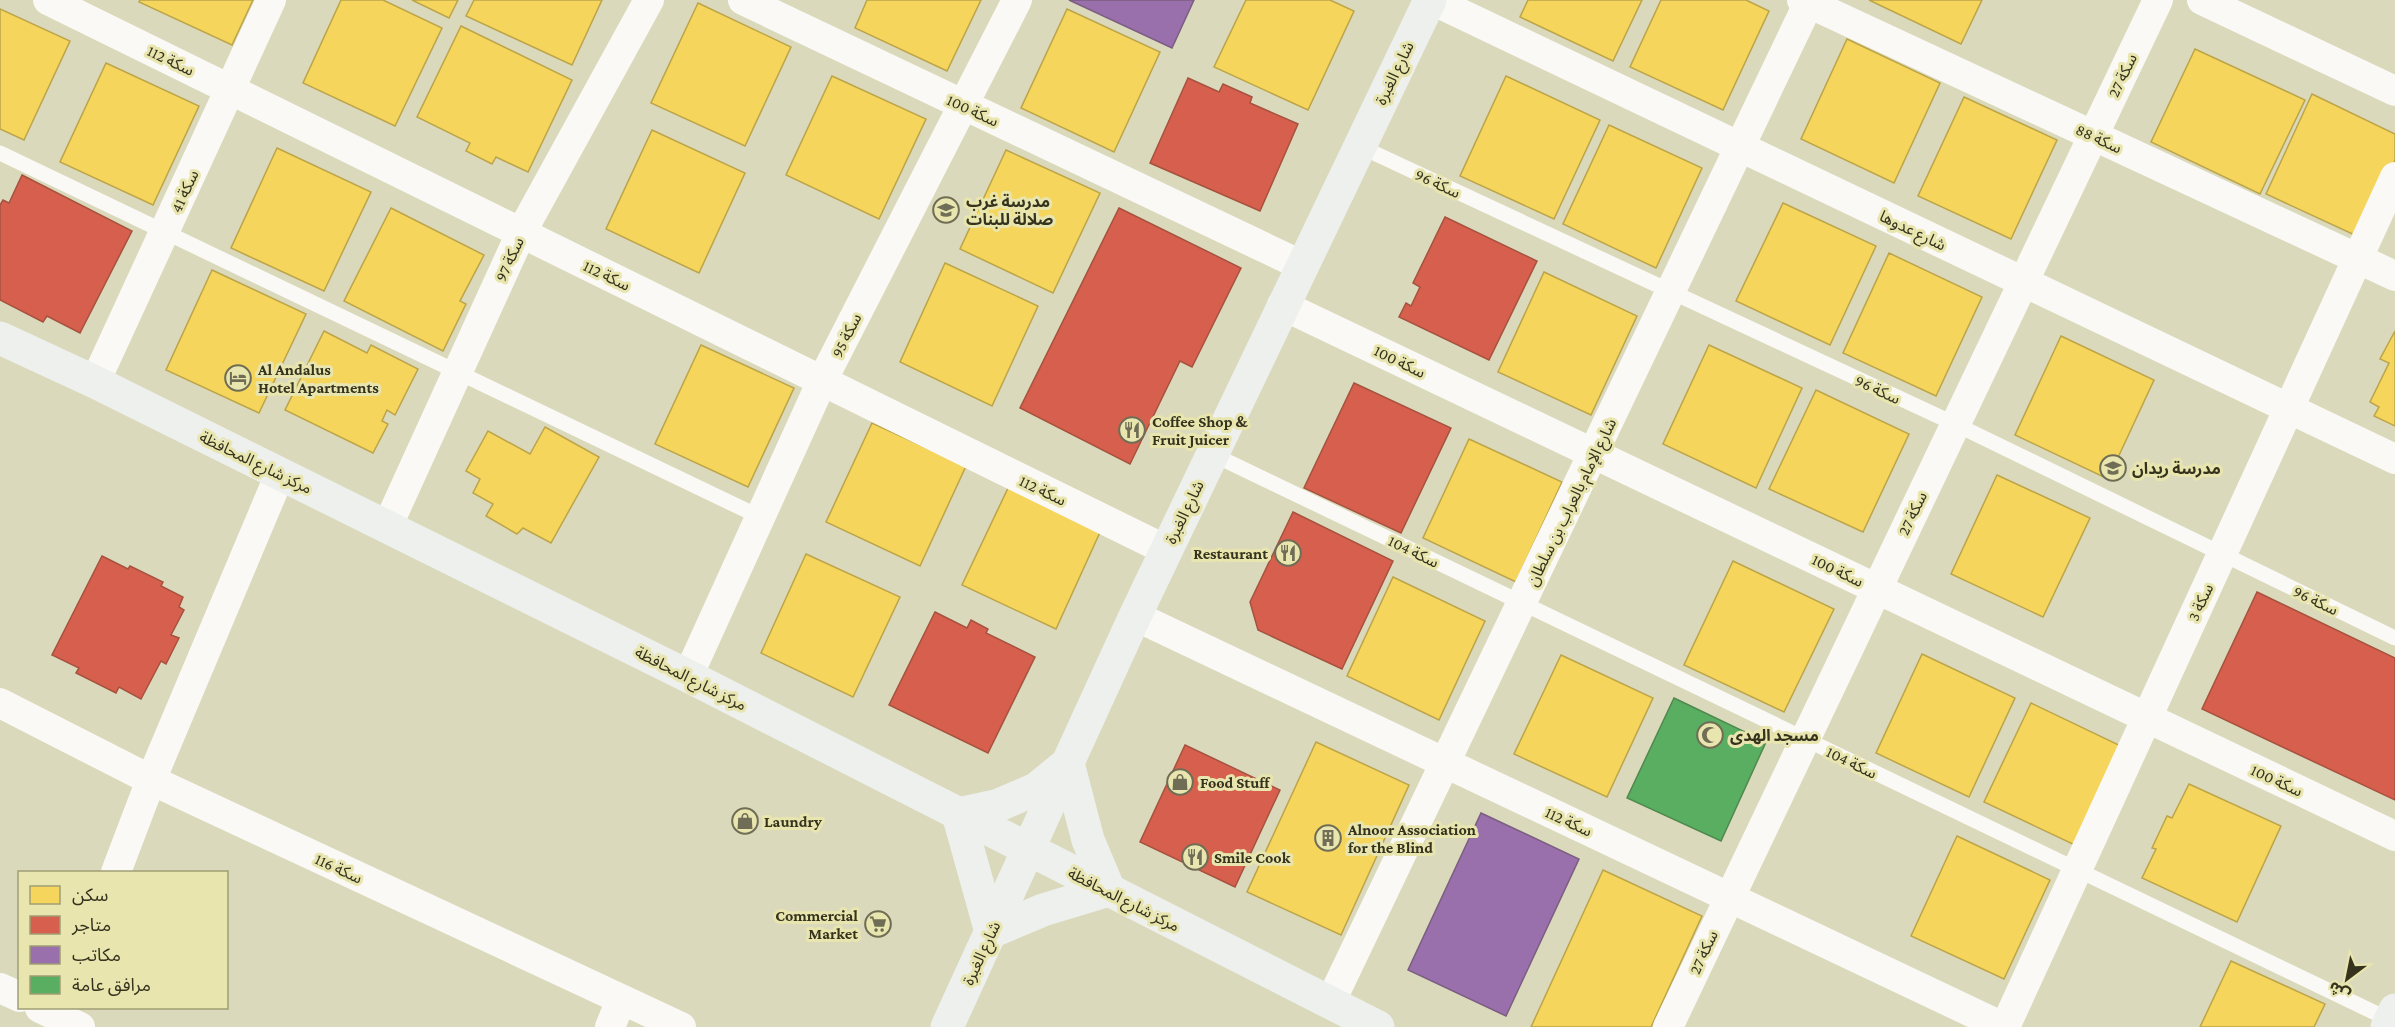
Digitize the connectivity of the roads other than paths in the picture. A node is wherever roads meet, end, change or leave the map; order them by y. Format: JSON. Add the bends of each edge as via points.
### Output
{"nodes":[{"id":1,"x":48,"y":0,"type":"edge"},
{"id":2,"x":271,"y":0,"type":"edge"},
{"id":3,"x":649,"y":0,"type":"edge"},
{"id":4,"x":743,"y":0,"type":"edge"},
{"id":5,"x":1017,"y":0,"type":"edge"},
{"id":6,"x":1431,"y":0,"type":"edge"},
{"id":7,"x":2158,"y":0,"type":"edge"},
{"id":8,"x":2202,"y":0,"type":"edge"},
{"id":9,"x":1807,"y":1,"type":"edge"},
{"id":10,"x":230,"y":90,"type":"junction"},
{"id":11,"x":2395,"y":91,"type":"edge"},
{"id":12,"x":965,"y":106,"type":"junction"},
{"id":13,"x":2093,"y":135,"type":"junction"},
{"id":14,"x":1359,"y":146,"type":"junction"},
{"id":15,"x":1740,"y":147,"type":"junction"},
{"id":16,"x":0,"y":153,"type":"edge"},
{"id":17,"x":2395,"y":177,"type":"edge"},
{"id":18,"x":165,"y":232,"type":"junction"},
{"id":19,"x":521,"y":233,"type":"junction"},
{"id":20,"x":2358,"y":258,"type":"junction"},
{"id":21,"x":1301,"y":265,"type":"junction"},
{"id":22,"x":2395,"y":276,"type":"edge"},
{"id":23,"x":2023,"y":282,"type":"junction"},
{"id":24,"x":1671,"y":292,"type":"junction"},
{"id":25,"x":1282,"y":305,"type":"junction"},
{"id":26,"x":0,"y":338,"type":"edge"},
{"id":27,"x":457,"y":372,"type":"junction"},
{"id":28,"x":822,"y":381,"type":"junction"},
{"id":29,"x":95,"y":382,"type":"junction"},
{"id":30,"x":2289,"y":408,"type":"junction"},
{"id":31,"x":1955,"y":424,"type":"junction"},
{"id":32,"x":1212,"y":454,"type":"junction"},
{"id":33,"x":1594,"y":454,"type":"junction"},
{"id":34,"x":2395,"y":459,"type":"edge"},
{"id":35,"x":280,"y":474,"type":"junction"},
{"id":36,"x":760,"y":518,"type":"junction"},
{"id":37,"x":387,"y":527,"type":"junction"},
{"id":38,"x":1166,"y":550,"type":"junction"},
{"id":39,"x":2222,"y":555,"type":"junction"},
{"id":40,"x":1876,"y":588,"type":"junction"},
{"id":41,"x":1522,"y":603,"type":"junction"},
{"id":42,"x":1135,"y":616,"type":"junction"},
{"id":43,"x":2395,"y":638,"type":"edge"},
{"id":44,"x":688,"y":676,"type":"junction"},
{"id":45,"x":0,"y":703,"type":"edge"},
{"id":46,"x":2147,"y":717,"type":"junction"},
{"id":47,"x":1804,"y":738,"type":"junction"},
{"id":48,"x":1068,"y":763,"type":"junction"},
{"id":49,"x":1446,"y":763,"type":"junction"},
{"id":50,"x":151,"y":780,"type":"junction"},
{"id":51,"x":958,"y":814,"type":"junction"},
{"id":52,"x":2395,"y":836,"type":"edge"},
{"id":53,"x":1029,"y":851,"type":"junction"},
{"id":54,"x":2077,"y":870,"type":"junction"},
{"id":55,"x":117,"y":871,"type":"edge"},
{"id":56,"x":1109,"y":890,"type":"junction"},
{"id":57,"x":1729,"y":897,"type":"junction"},
{"id":58,"x":991,"y":932,"type":"junction"},
{"id":59,"x":0,"y":988,"type":"edge"},
{"id":60,"x":18,"y":997,"type":"edge"},
{"id":61,"x":1330,"y":1003,"type":"junction"},
{"id":62,"x":616,"y":1014,"type":"edge"},
{"id":63,"x":2392,"y":1020,"type":"edge"},
{"id":64,"x":681,"y":1027,"type":"edge"},
{"id":65,"x":946,"y":1027,"type":"edge"},
{"id":66,"x":1378,"y":1027,"type":"edge"},
{"id":67,"x":1668,"y":1027,"type":"edge"},
{"id":68,"x":2004,"y":1027,"type":"edge"}],
"edges":[{"from":1,"to":10,"type":"street","name":"سكة 112"},
{"from":2,"to":10,"type":"street","name":"سكة 41"},
{"from":3,"to":19,"type":"street","name":"سكة 97"},
{"from":4,"to":12,"type":"street","name":"سكة 100"},
{"from":5,"to":12,"type":"street","name":"سكة 95"},
{"from":6,"to":14,"type":"street","name":"شارع الغبرة"},
{"from":6,"to":15,"type":"street","name":"شارع عدوها"},
{"from":7,"to":13,"type":"street","name":"سكة 27"},
{"from":8,"to":11,"type":"street"},
{"from":9,"to":13,"type":"street","name":"سكة 88"},
{"from":9,"to":15,"type":"street","name":"شارع الإمام بالعراب بن سلطان"},
{"from":10,"to":18,"type":"street","name":"سكة 41"},
{"from":10,"to":19,"type":"street","name":"سكة 112"},
{"from":12,"to":21,"type":"street","name":"سكة 100"},
{"from":12,"to":28,"type":"street","name":"سكة 95"},
{"from":13,"to":20,"type":"street","name":"سكة 88"},
{"from":13,"to":23,"type":"street","name":"سكة 27"},
{"from":14,"to":21,"type":"street","name":"شارع الغبرة"},
{"from":14,"to":24,"type":"lane","name":"سكة 96"},
{"from":15,"to":23,"type":"street","name":"شارع عدوها"},
{"from":15,"to":24,"type":"street","name":"شارع الإمام بالعراب بن سلطان"},
{"from":16,"to":18,"type":"lane"},
{"from":17,"to":20,"type":"street","name":"سكة 3"},
{"from":18,"to":27,"type":"lane"},
{"from":18,"to":29,"type":"street","name":"سكة 41"},
{"from":19,"to":27,"type":"street","name":"سكة 97"},
{"from":19,"to":28,"type":"street","name":"سكة 112"},
{"from":20,"to":22,"type":"street","name":"سكة 88"},
{"from":20,"to":30,"type":"street","name":"سكة 3"},
{"from":21,"to":25,"type":"street","name":"شارع الغبرة"},
{"from":23,"to":30,"type":"street","name":"شارع عدوها"},
{"from":23,"to":31,"type":"street","name":"سكة 27"},
{"from":24,"to":31,"type":"lane","name":"سكة 96"},
{"from":24,"to":33,"type":"street","name":"شارع الإمام بالعراب بن سلطان"},
{"from":25,"to":32,"type":"street","name":"شارع الغبرة"},
{"from":25,"to":33,"type":"street","name":"سكة 100"},
{"from":26,"to":29,"type":"street","name":"مركز شارع المحافظة"},
{"from":27,"to":36,"type":"lane"},
{"from":27,"to":37,"type":"street","name":"سكة 97"},
{"from":28,"to":36,"type":"street","name":"سكة 95"},
{"from":28,"to":38,"type":"street","name":"سكة 112"},
{"from":29,"to":35,"type":"street","name":"مركز شارع المحافظة"},
{"from":30,"to":34,"type":"street","name":"شارع عدوها"},
{"from":30,"to":39,"type":"street","name":"سكة 3"},
{"from":31,"to":39,"type":"lane","name":"سكة 96"},
{"from":31,"to":40,"type":"street","name":"سكة 27"},
{"from":32,"to":38,"type":"street","name":"شارع الغبرة"},
{"from":32,"to":41,"type":"lane","name":"سكة 104"},
{"from":33,"to":40,"type":"street","name":"سكة 100"},
{"from":33,"to":41,"type":"street","name":"شارع الإمام بالعراب بن سلطان"},
{"from":35,"to":37,"type":"street","name":"مركز شارع المحافظة"},
{"from":35,"to":50,"type":"street"},
{"from":36,"to":44,"type":"street","name":"سكة 95"},
{"from":37,"to":44,"type":"street","name":"مركز شارع المحافظة"},
{"from":38,"to":42,"type":"street","name":"شارع الغبرة"},
{"from":39,"to":43,"type":"lane","name":"سكة 96"},
{"from":39,"to":46,"type":"street","name":"سكة 3"},
{"from":40,"to":46,"type":"street","name":"سكة 100"},
{"from":40,"to":47,"type":"street","name":"سكة 27"},
{"from":41,"to":47,"type":"lane","name":"سكة 104"},
{"from":41,"to":49,"type":"street","name":"شارع الإمام بالعراب بن سلطان"},
{"from":42,"to":48,"type":"street","name":"شارع الغبرة"},
{"from":42,"to":49,"type":"street","name":"سكة 112"},
{"from":44,"to":51,"type":"street","name":"مركز شارع المحافظة"},
{"from":45,"to":50,"type":"street","name":"سكة 116"},
{"from":46,"to":52,"type":"street","name":"سكة 100"},
{"from":46,"to":54,"type":"street","name":"سكة 3"},
{"from":47,"to":54,"type":"lane","name":"سكة 104"},
{"from":47,"to":57,"type":"street","name":"سكة 27"},
{"from":48,"to":51,"type":"street","via":[[1036,789],[999,805]]},
{"from":48,"to":53,"type":"street","name":"شارع الغبرة"},
{"from":48,"to":56,"type":"street","via":[[1088,840]]},
{"from":49,"to":57,"type":"street","name":"سكة 112"},
{"from":49,"to":61,"type":"street","name":"شارع الإمام بالعراب بن سلطان"},
{"from":50,"to":55,"type":"street"},
{"from":50,"to":62,"type":"street","name":"سكة 116"},
{"from":51,"to":53,"type":"street","name":"مركز شارع المحافظة"},
{"from":51,"to":58,"type":"street"},
{"from":53,"to":56,"type":"street","name":"مركز شارع المحافظة"},
{"from":53,"to":58,"type":"street","name":"شارع الغبرة"},
{"from":54,"to":63,"type":"lane","name":"سكة 104"},
{"from":54,"to":68,"type":"street","name":"سكة 3"},
{"from":56,"to":58,"type":"street","via":[[1043,910]]},
{"from":56,"to":61,"type":"street","name":"مركز شارع المحافظة"},
{"from":57,"to":67,"type":"street","name":"سكة 27"},
{"from":57,"to":68,"type":"street","name":"سكة 112"},
{"from":58,"to":65,"type":"street","name":"شارع الغبرة"},
{"from":59,"to":60,"type":"street"},
{"from":61,"to":66,"type":"street","name":"مركز شارع المحافظة"},
{"from":62,"to":64,"type":"street","name":"سكة 116"}]}
